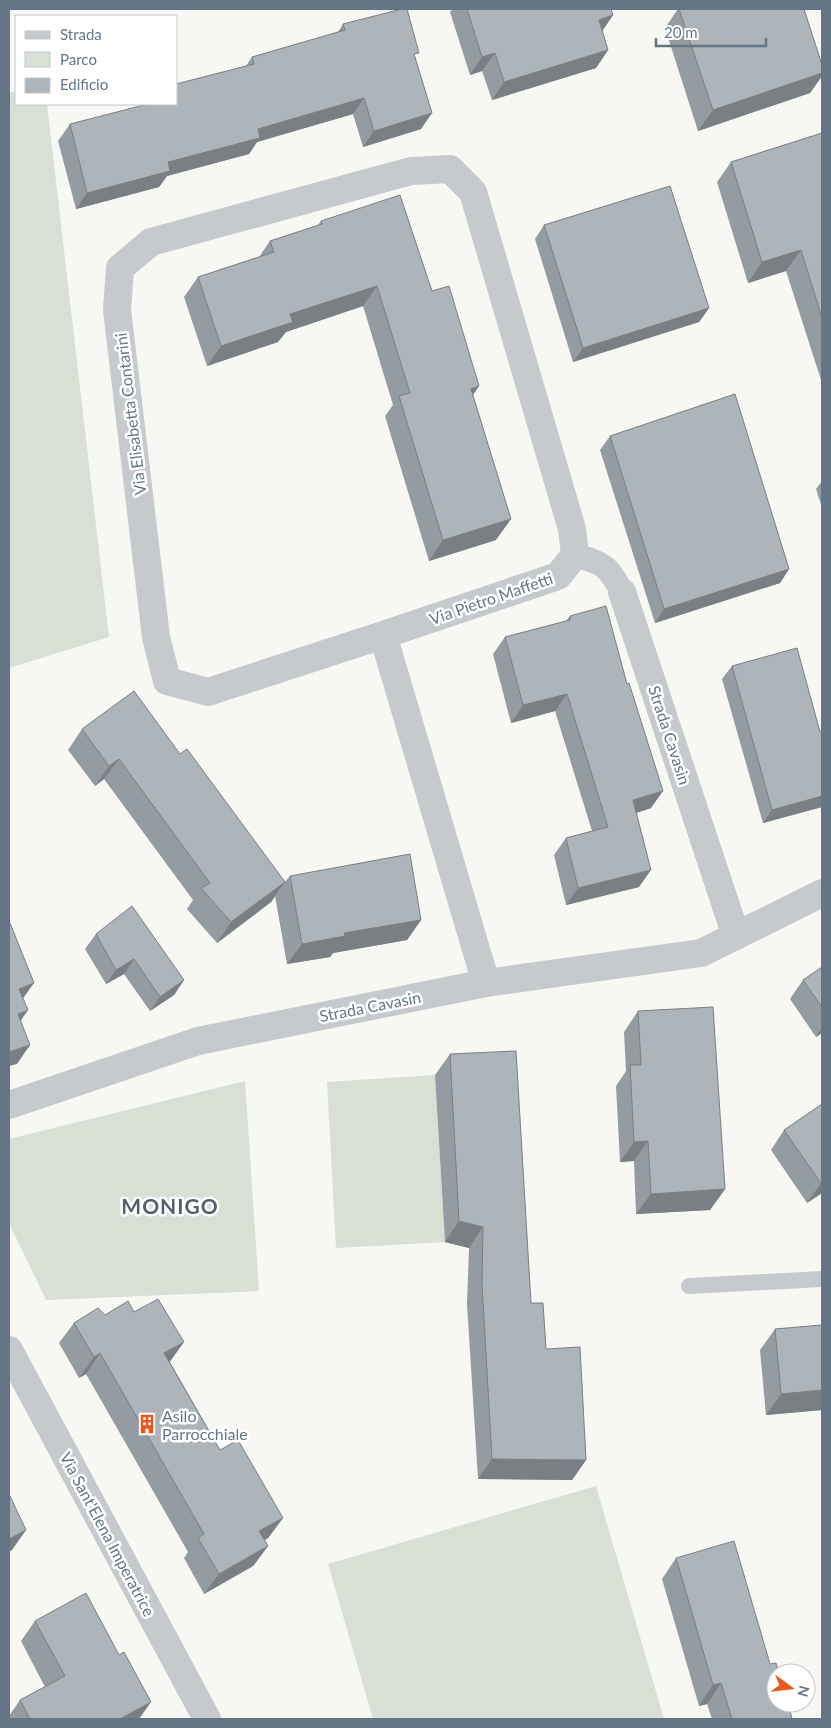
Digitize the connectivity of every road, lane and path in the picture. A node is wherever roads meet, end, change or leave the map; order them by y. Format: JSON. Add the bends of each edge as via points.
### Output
{"nodes":[{"id":1,"x":575,"y":555,"type":"junction"},
{"id":2,"x":622,"y":592,"type":"joint"},
{"id":3,"x":383,"y":636,"type":"junction"},
{"id":4,"x":822,"y":893,"type":"edge"},
{"id":5,"x":736,"y":936,"type":"junction"},
{"id":6,"x":486,"y":983,"type":"junction"},
{"id":7,"x":9,"y":1105,"type":"edge"},
{"id":8,"x":822,"y":1279,"type":"edge"},
{"id":9,"x":688,"y":1286,"type":"dead end"},
{"id":10,"x":9,"y":1350,"type":"edge"},
{"id":11,"x":207,"y":1719,"type":"edge"}],
"edges":[{"from":1,"to":2,"type":"street","via":[[611,571]]},
{"from":1,"to":3,"type":"street","name":"Via Pietro Maffetti","via":[[558,576]]},
{"from":1,"to":3,"type":"street","name":"Via Elisabetta Contarini","via":[[572,529],[473,192],[450,169],[411,171],[151,242],[120,268],[117,310],[156,637],[167,681],[208,692]]},
{"from":2,"to":5,"type":"street","name":"Strada Cavasin"},
{"from":3,"to":6,"type":"street"},
{"from":4,"to":5,"type":"street","name":"Strada Cavasin"},
{"from":5,"to":6,"type":"street","name":"Strada Cavasin","via":[[701,953]]},
{"from":6,"to":7,"type":"street","name":"Strada Cavasin","via":[[198,1041]]},
{"from":8,"to":9,"type":"lane"},
{"from":10,"to":11,"type":"street","name":"Via Sant'Elena Imperatrice"}]}
